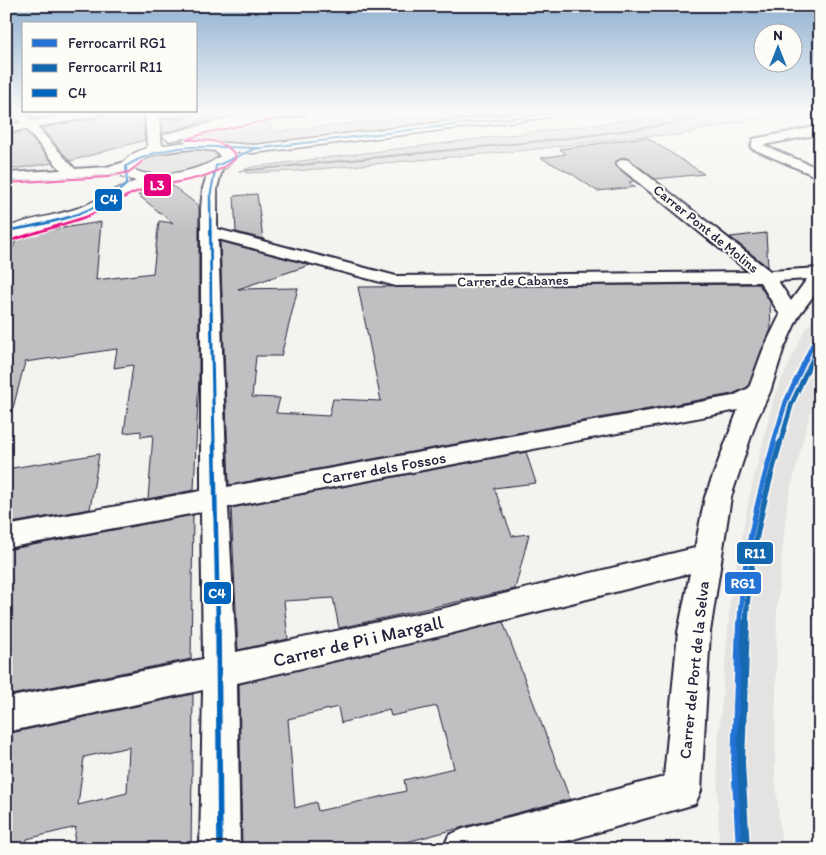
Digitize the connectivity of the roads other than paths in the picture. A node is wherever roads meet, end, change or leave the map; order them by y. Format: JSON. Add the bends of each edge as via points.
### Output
{"nodes":[{"id":1,"x":54,"y":153,"type":"edge"},
{"id":2,"x":149,"y":153,"type":"edge"},
{"id":3,"x":225,"y":153,"type":"edge"},
{"id":4,"x":245,"y":153,"type":"edge"},
{"id":5,"x":769,"y":153,"type":"edge"},
{"id":6,"x":623,"y":163,"type":"dead end"},
{"id":7,"x":219,"y":165,"type":"junction"},
{"id":8,"x":127,"y":170,"type":"junction"},
{"id":9,"x":71,"y":172,"type":"junction"},
{"id":10,"x":820,"y":174,"type":"edge"},
{"id":11,"x":184,"y":176,"type":"junction"},
{"id":12,"x":6,"y":177,"type":"edge"},
{"id":13,"x":158,"y":178,"type":"junction"},
{"id":14,"x":210,"y":188,"type":"junction"},
{"id":15,"x":122,"y":191,"type":"junction"},
{"id":16,"x":211,"y":230,"type":"junction"},
{"id":17,"x":10,"y":232,"type":"edge"},
{"id":18,"x":820,"y":274,"type":"edge"},
{"id":19,"x":766,"y":277,"type":"junction"},
{"id":20,"x":790,"y":315,"type":"junction"},
{"id":21,"x":759,"y":392,"type":"junction"},
{"id":22,"x":214,"y":499,"type":"junction"},
{"id":23,"x":6,"y":537,"type":"edge"},
{"id":24,"x":706,"y":557,"type":"junction"},
{"id":25,"x":220,"y":672,"type":"junction"},
{"id":26,"x":6,"y":715,"type":"edge"},
{"id":27,"x":220,"y":849,"type":"edge"},
{"id":28,"x":463,"y":849,"type":"edge"}],
"edges":[{"from":1,"to":9,"type":"street"},
{"from":2,"to":8,"type":"street","via":[[137,157]]},
{"from":3,"to":7,"type":"street","via":[[229,156]]},
{"from":4,"to":7,"type":"street"},
{"from":5,"to":10,"type":"street"},
{"from":6,"to":19,"type":"street","name":"Carrer Pont de Molins"},
{"from":7,"to":11,"type":"street"},
{"from":7,"to":14,"type":"street"},
{"from":8,"to":9,"type":"street"},
{"from":8,"to":13,"type":"street"},
{"from":8,"to":15,"type":"street","via":[[127,184]]},
{"from":9,"to":12,"type":"street"},
{"from":11,"to":13,"type":"street"},
{"from":11,"to":14,"type":"street","via":[[200,179]]},
{"from":13,"to":15,"type":"street"},
{"from":14,"to":16,"type":"street"},
{"from":15,"to":17,"type":"street","via":[[93,208]]},
{"from":16,"to":19,"type":"street","name":"Carrer de Cabanes","via":[[396,280]]},
{"from":16,"to":22,"type":"street"},
{"from":18,"to":19,"type":"street","name":"Carrer de Cabanes"},
{"from":18,"to":20,"type":"street","name":"Carrer del Port de la Selva"},
{"from":19,"to":20,"type":"street","name":"Carrer Pont de Molins"},
{"from":20,"to":21,"type":"street","name":"Carrer del Port de la Selva","via":[[773,350]]},
{"from":21,"to":22,"type":"street","name":"Carrer dels Fossos","via":[[740,402],[693,412]]},
{"from":21,"to":24,"type":"street","name":"Carrer del Port de la Selva","via":[[744,421],[718,497]]},
{"from":22,"to":23,"type":"street","name":"Carrer dels Fossos"},
{"from":22,"to":25,"type":"street"},
{"from":24,"to":25,"type":"street","name":"Carrer de Pi i Margall","via":[[546,599]]},
{"from":24,"to":28,"type":"street","name":"Carrer del Port de la Selva","via":[[694,632],[682,791]]},
{"from":25,"to":26,"type":"street","name":"Carrer de Pi i Margall"},
{"from":25,"to":27,"type":"street"}]}
